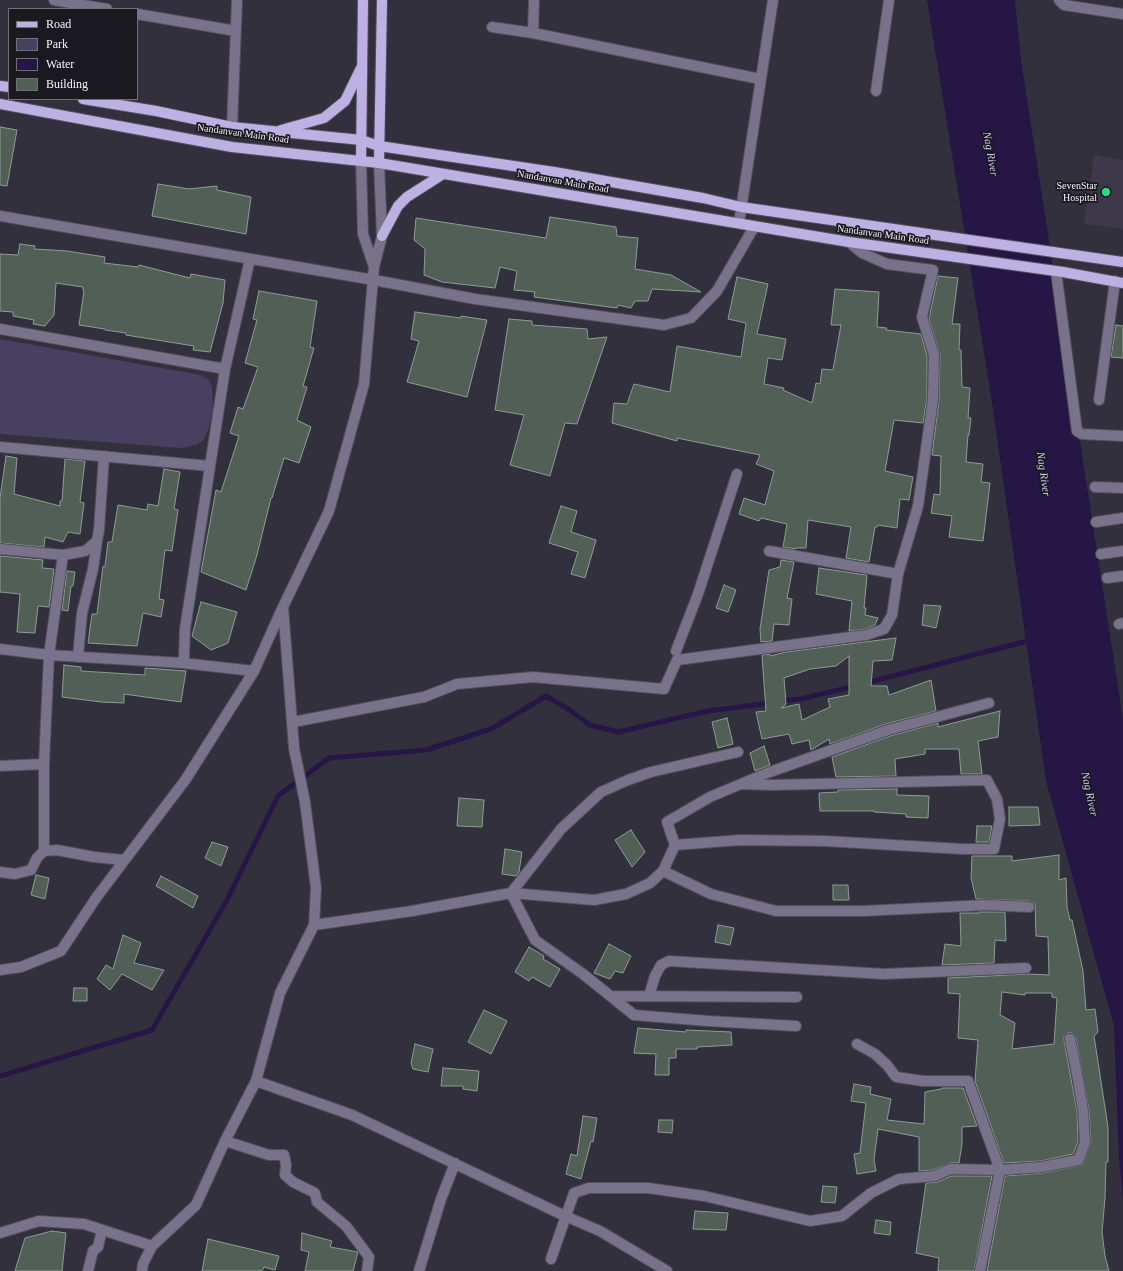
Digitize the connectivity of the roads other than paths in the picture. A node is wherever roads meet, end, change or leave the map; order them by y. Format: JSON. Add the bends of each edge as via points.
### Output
{"nodes":[{"id":1,"x":54,"y":0,"type":"edge"},
{"id":2,"x":237,"y":0,"type":"edge"},
{"id":3,"x":363,"y":0,"type":"edge"},
{"id":4,"x":382,"y":0,"type":"edge"},
{"id":5,"x":534,"y":0,"type":"edge"},
{"id":6,"x":773,"y":0,"type":"edge"},
{"id":7,"x":889,"y":0,"type":"edge"},
{"id":8,"x":1059,"y":0,"type":"edge"},
{"id":9,"x":101,"y":8,"type":"edge"},
{"id":10,"x":138,"y":14,"type":"edge"},
{"id":11,"x":1123,"y":14,"type":"edge"},
{"id":12,"x":492,"y":27,"type":"dead end"},
{"id":13,"x":236,"y":31,"type":"junction"},
{"id":14,"x":533,"y":33,"type":"junction"},
{"id":15,"x":362,"y":65,"type":"junction"},
{"id":16,"x":760,"y":79,"type":"junction"},
{"id":17,"x":876,"y":91,"type":"dead end"},
{"id":18,"x":89,"y":100,"type":"edge"},
{"id":19,"x":0,"y":104,"type":"edge"},
{"id":20,"x":232,"y":127,"type":"junction"},
{"id":21,"x":275,"y":132,"type":"junction"},
{"id":22,"x":361,"y":140,"type":"junction"},
{"id":23,"x":380,"y":146,"type":"junction"},
{"id":24,"x":361,"y":161,"type":"junction"},
{"id":25,"x":379,"y":163,"type":"junction"},
{"id":26,"x":443,"y":174,"type":"junction"},
{"id":27,"x":741,"y":207,"type":"junction"},
{"id":28,"x":0,"y":216,"type":"edge"},
{"id":29,"x":739,"y":223,"type":"junction"},
{"id":30,"x":754,"y":227,"type":"junction"},
{"id":31,"x":382,"y":236,"type":"junction"},
{"id":32,"x":849,"y":242,"type":"junction"},
{"id":33,"x":250,"y":259,"type":"junction"},
{"id":34,"x":1123,"y":262,"type":"edge"},
{"id":35,"x":374,"y":267,"type":"junction"},
{"id":36,"x":1060,"y":272,"type":"junction"},
{"id":37,"x":374,"y":280,"type":"junction"},
{"id":38,"x":1119,"y":282,"type":"edge"},
{"id":39,"x":0,"y":329,"type":"edge"},
{"id":40,"x":225,"y":369,"type":"junction"},
{"id":41,"x":1099,"y":400,"type":"dead end"},
{"id":42,"x":1123,"y":436,"type":"edge"},
{"id":43,"x":0,"y":446,"type":"edge"},
{"id":44,"x":104,"y":456,"type":"junction"},
{"id":45,"x":210,"y":466,"type":"junction"},
{"id":46,"x":737,"y":474,"type":"dead end"},
{"id":47,"x":1095,"y":487,"type":"dead end"},
{"id":48,"x":1123,"y":488,"type":"edge"},
{"id":49,"x":1123,"y":518,"type":"edge"},
{"id":50,"x":1096,"y":522,"type":"dead end"},
{"id":51,"x":96,"y":542,"type":"junction"},
{"id":52,"x":0,"y":549,"type":"edge"},
{"id":53,"x":769,"y":551,"type":"dead end"},
{"id":54,"x":1123,"y":551,"type":"edge"},
{"id":55,"x":1101,"y":554,"type":"dead end"},
{"id":56,"x":63,"y":555,"type":"junction"},
{"id":57,"x":898,"y":574,"type":"junction"},
{"id":58,"x":1123,"y":576,"type":"edge"},
{"id":59,"x":1107,"y":578,"type":"dead end"},
{"id":60,"x":283,"y":607,"type":"junction"},
{"id":61,"x":0,"y":649,"type":"edge"},
{"id":62,"x":676,"y":651,"type":"dead end"},
{"id":63,"x":49,"y":655,"type":"junction"},
{"id":64,"x":78,"y":657,"type":"junction"},
{"id":65,"x":182,"y":663,"type":"junction"},
{"id":66,"x":254,"y":671,"type":"junction"},
{"id":67,"x":989,"y":703,"type":"dead end"},
{"id":68,"x":293,"y":722,"type":"junction"},
{"id":69,"x":738,"y":752,"type":"dead end"},
{"id":70,"x":44,"y":764,"type":"junction"},
{"id":71,"x":0,"y":766,"type":"edge"},
{"id":72,"x":742,"y":784,"type":"junction"},
{"id":73,"x":675,"y":845,"type":"junction"},
{"id":74,"x":44,"y":851,"type":"junction"},
{"id":75,"x":124,"y":860,"type":"junction"},
{"id":76,"x":663,"y":871,"type":"junction"},
{"id":77,"x":0,"y":872,"type":"edge"},
{"id":78,"x":511,"y":893,"type":"junction"},
{"id":79,"x":1029,"y":907,"type":"dead end"},
{"id":80,"x":314,"y":925,"type":"junction"},
{"id":81,"x":1026,"y":968,"type":"dead end"},
{"id":82,"x":0,"y":970,"type":"edge"},
{"id":83,"x":611,"y":996,"type":"junction"},
{"id":84,"x":649,"y":996,"type":"junction"},
{"id":85,"x":796,"y":997,"type":"dead end"},
{"id":86,"x":796,"y":1026,"type":"dead end"},
{"id":87,"x":1070,"y":1039,"type":"dead end"},
{"id":88,"x":857,"y":1044,"type":"dead end"},
{"id":89,"x":256,"y":1081,"type":"junction"},
{"id":90,"x":225,"y":1141,"type":"junction"},
{"id":91,"x":455,"y":1163,"type":"junction"},
{"id":92,"x":1000,"y":1170,"type":"junction"},
{"id":93,"x":565,"y":1216,"type":"junction"},
{"id":94,"x":102,"y":1230,"type":"junction"},
{"id":95,"x":0,"y":1233,"type":"edge"},
{"id":96,"x":152,"y":1246,"type":"junction"},
{"id":97,"x":551,"y":1259,"type":"dead end"},
{"id":98,"x":88,"y":1271,"type":"edge"},
{"id":99,"x":142,"y":1271,"type":"edge"},
{"id":100,"x":367,"y":1271,"type":"edge"},
{"id":101,"x":419,"y":1271,"type":"edge"},
{"id":102,"x":667,"y":1271,"type":"edge"},
{"id":103,"x":980,"y":1271,"type":"edge"}],
"edges":[{"from":1,"to":9,"type":"street"},
{"from":2,"to":13,"type":"street"},
{"from":3,"to":15,"type":"main road"},
{"from":4,"to":23,"type":"main road"},
{"from":5,"to":14,"type":"street"},
{"from":6,"to":16,"type":"street"},
{"from":7,"to":17,"type":"street"},
{"from":8,"to":11,"type":"street","via":[[1064,5]]},
{"from":10,"to":13,"type":"street"},
{"from":12,"to":14,"type":"street"},
{"from":13,"to":20,"type":"street"},
{"from":14,"to":16,"type":"street"},
{"from":15,"to":21,"type":"main road","via":[[345,101],[324,118]]},
{"from":15,"to":22,"type":"main road"},
{"from":16,"to":27,"type":"street"},
{"from":18,"to":20,"type":"main road"},
{"from":19,"to":24,"type":"main road","name":"Nandanvan Main Road","via":[[232,147]]},
{"from":20,"to":21,"type":"main road"},
{"from":21,"to":22,"type":"main road"},
{"from":22,"to":23,"type":"main road"},
{"from":22,"to":24,"type":"main road"},
{"from":23,"to":25,"type":"main road"},
{"from":23,"to":27,"type":"main road","via":[[570,175]]},
{"from":24,"to":25,"type":"main road","name":"Nandanvan Main Road"},
{"from":24,"to":35,"type":"street","via":[[363,234]]},
{"from":25,"to":26,"type":"main road","name":"Nandanvan Main Road"},
{"from":25,"to":31,"type":"street"},
{"from":26,"to":29,"type":"main road","name":"Nandanvan Main Road"},
{"from":26,"to":31,"type":"main road","via":[[407,197],[398,206]]},
{"from":27,"to":29,"type":"street"},
{"from":27,"to":34,"type":"main road"},
{"from":28,"to":33,"type":"street"},
{"from":29,"to":30,"type":"main road","name":"Nandanvan Main Road"},
{"from":30,"to":32,"type":"main road","name":"Nandanvan Main Road"},
{"from":30,"to":37,"type":"street","via":[[716,291],[691,318],[664,325],[475,299]]},
{"from":31,"to":35,"type":"street"},
{"from":32,"to":36,"type":"main road","name":"Nandanvan Main Road"},
{"from":32,"to":57,"type":"street","via":[[862,253],[887,264],[932,270],[922,317],[934,355],[933,399],[918,506]]},
{"from":33,"to":37,"type":"street"},
{"from":33,"to":40,"type":"street"},
{"from":35,"to":37,"type":"street"},
{"from":36,"to":38,"type":"main road","name":"Nandanvan Main Road"},
{"from":36,"to":42,"type":"street","via":[[1078,431],[1082,434]]},
{"from":37,"to":60,"type":"street","via":[[364,384],[329,510]]},
{"from":38,"to":41,"type":"street"},
{"from":39,"to":40,"type":"street"},
{"from":40,"to":45,"type":"street"},
{"from":43,"to":44,"type":"street"},
{"from":44,"to":45,"type":"street"},
{"from":44,"to":51,"type":"street"},
{"from":45,"to":65,"type":"street"},
{"from":46,"to":62,"type":"street","via":[[698,594]]},
{"from":47,"to":48,"type":"street"},
{"from":49,"to":50,"type":"street"},
{"from":51,"to":56,"type":"street","via":[[85,551]]},
{"from":51,"to":64,"type":"street","via":[[93,569],[82,613]]},
{"from":52,"to":56,"type":"street"},
{"from":53,"to":57,"type":"street"},
{"from":54,"to":55,"type":"street"},
{"from":56,"to":63,"type":"street"},
{"from":57,"to":68,"type":"street","via":[[892,615],[884,629],[866,636],[677,660],[664,689],[533,677],[457,684],[424,697]]},
{"from":58,"to":59,"type":"street"},
{"from":60,"to":66,"type":"street"},
{"from":60,"to":68,"type":"street"},
{"from":61,"to":63,"type":"street"},
{"from":63,"to":64,"type":"street"},
{"from":63,"to":70,"type":"street"},
{"from":64,"to":65,"type":"street"},
{"from":65,"to":66,"type":"street"},
{"from":66,"to":75,"type":"street","via":[[186,779]]},
{"from":67,"to":72,"type":"street","via":[[888,730]]},
{"from":68,"to":80,"type":"street","via":[[294,748],[305,802],[316,888]]},
{"from":69,"to":78,"type":"street","via":[[651,772],[601,792],[561,829]]},
{"from":70,"to":71,"type":"street"},
{"from":70,"to":74,"type":"street"},
{"from":72,"to":73,"type":"street","via":[[710,797],[668,822]]},
{"from":72,"to":73,"type":"street","via":[[773,786],[986,780],[997,799],[1000,819],[994,849],[740,840]]},
{"from":73,"to":76,"type":"street"},
{"from":74,"to":75,"type":"street","via":[[57,850]]},
{"from":74,"to":77,"type":"street","via":[[31,870],[15,874]]},
{"from":75,"to":82,"type":"street","via":[[61,950],[21,967]]},
{"from":76,"to":78,"type":"street","via":[[650,883],[626,894],[594,900]]},
{"from":76,"to":79,"type":"street","via":[[711,894],[776,911],[863,911],[987,905]]},
{"from":78,"to":80,"type":"street"},
{"from":78,"to":83,"type":"street","via":[[535,940]]},
{"from":80,"to":89,"type":"street","via":[[280,993]]},
{"from":81,"to":84,"type":"street","via":[[884,974],[669,961],[661,966],[655,976]]},
{"from":83,"to":84,"type":"street"},
{"from":83,"to":86,"type":"street","via":[[634,1015]]},
{"from":84,"to":85,"type":"street"},
{"from":87,"to":92,"type":"street","via":[[1083,1110],[1085,1143],[1078,1160],[1042,1167]]},
{"from":88,"to":92,"type":"street","via":[[875,1054],[896,1077],[923,1081],[968,1081]]},
{"from":89,"to":90,"type":"street"},
{"from":89,"to":91,"type":"street","via":[[352,1115]]},
{"from":90,"to":96,"type":"street","via":[[196,1206]]},
{"from":90,"to":100,"type":"street","via":[[268,1155],[284,1155],[285,1175],[314,1193],[317,1202],[346,1226],[369,1256]]},
{"from":91,"to":93,"type":"street"},
{"from":91,"to":101,"type":"street"},
{"from":92,"to":93,"type":"street","via":[[950,1169],[935,1176],[899,1179],[871,1193],[842,1216],[810,1221],[704,1196],[648,1188],[589,1188],[574,1193]]},
{"from":92,"to":103,"type":"street"},
{"from":93,"to":97,"type":"street"},
{"from":93,"to":102,"type":"street","via":[[600,1231]]},
{"from":94,"to":95,"type":"street","via":[[84,1224],[39,1221]]},
{"from":94,"to":96,"type":"street"},
{"from":94,"to":98,"type":"street"},
{"from":96,"to":99,"type":"street"}]}
